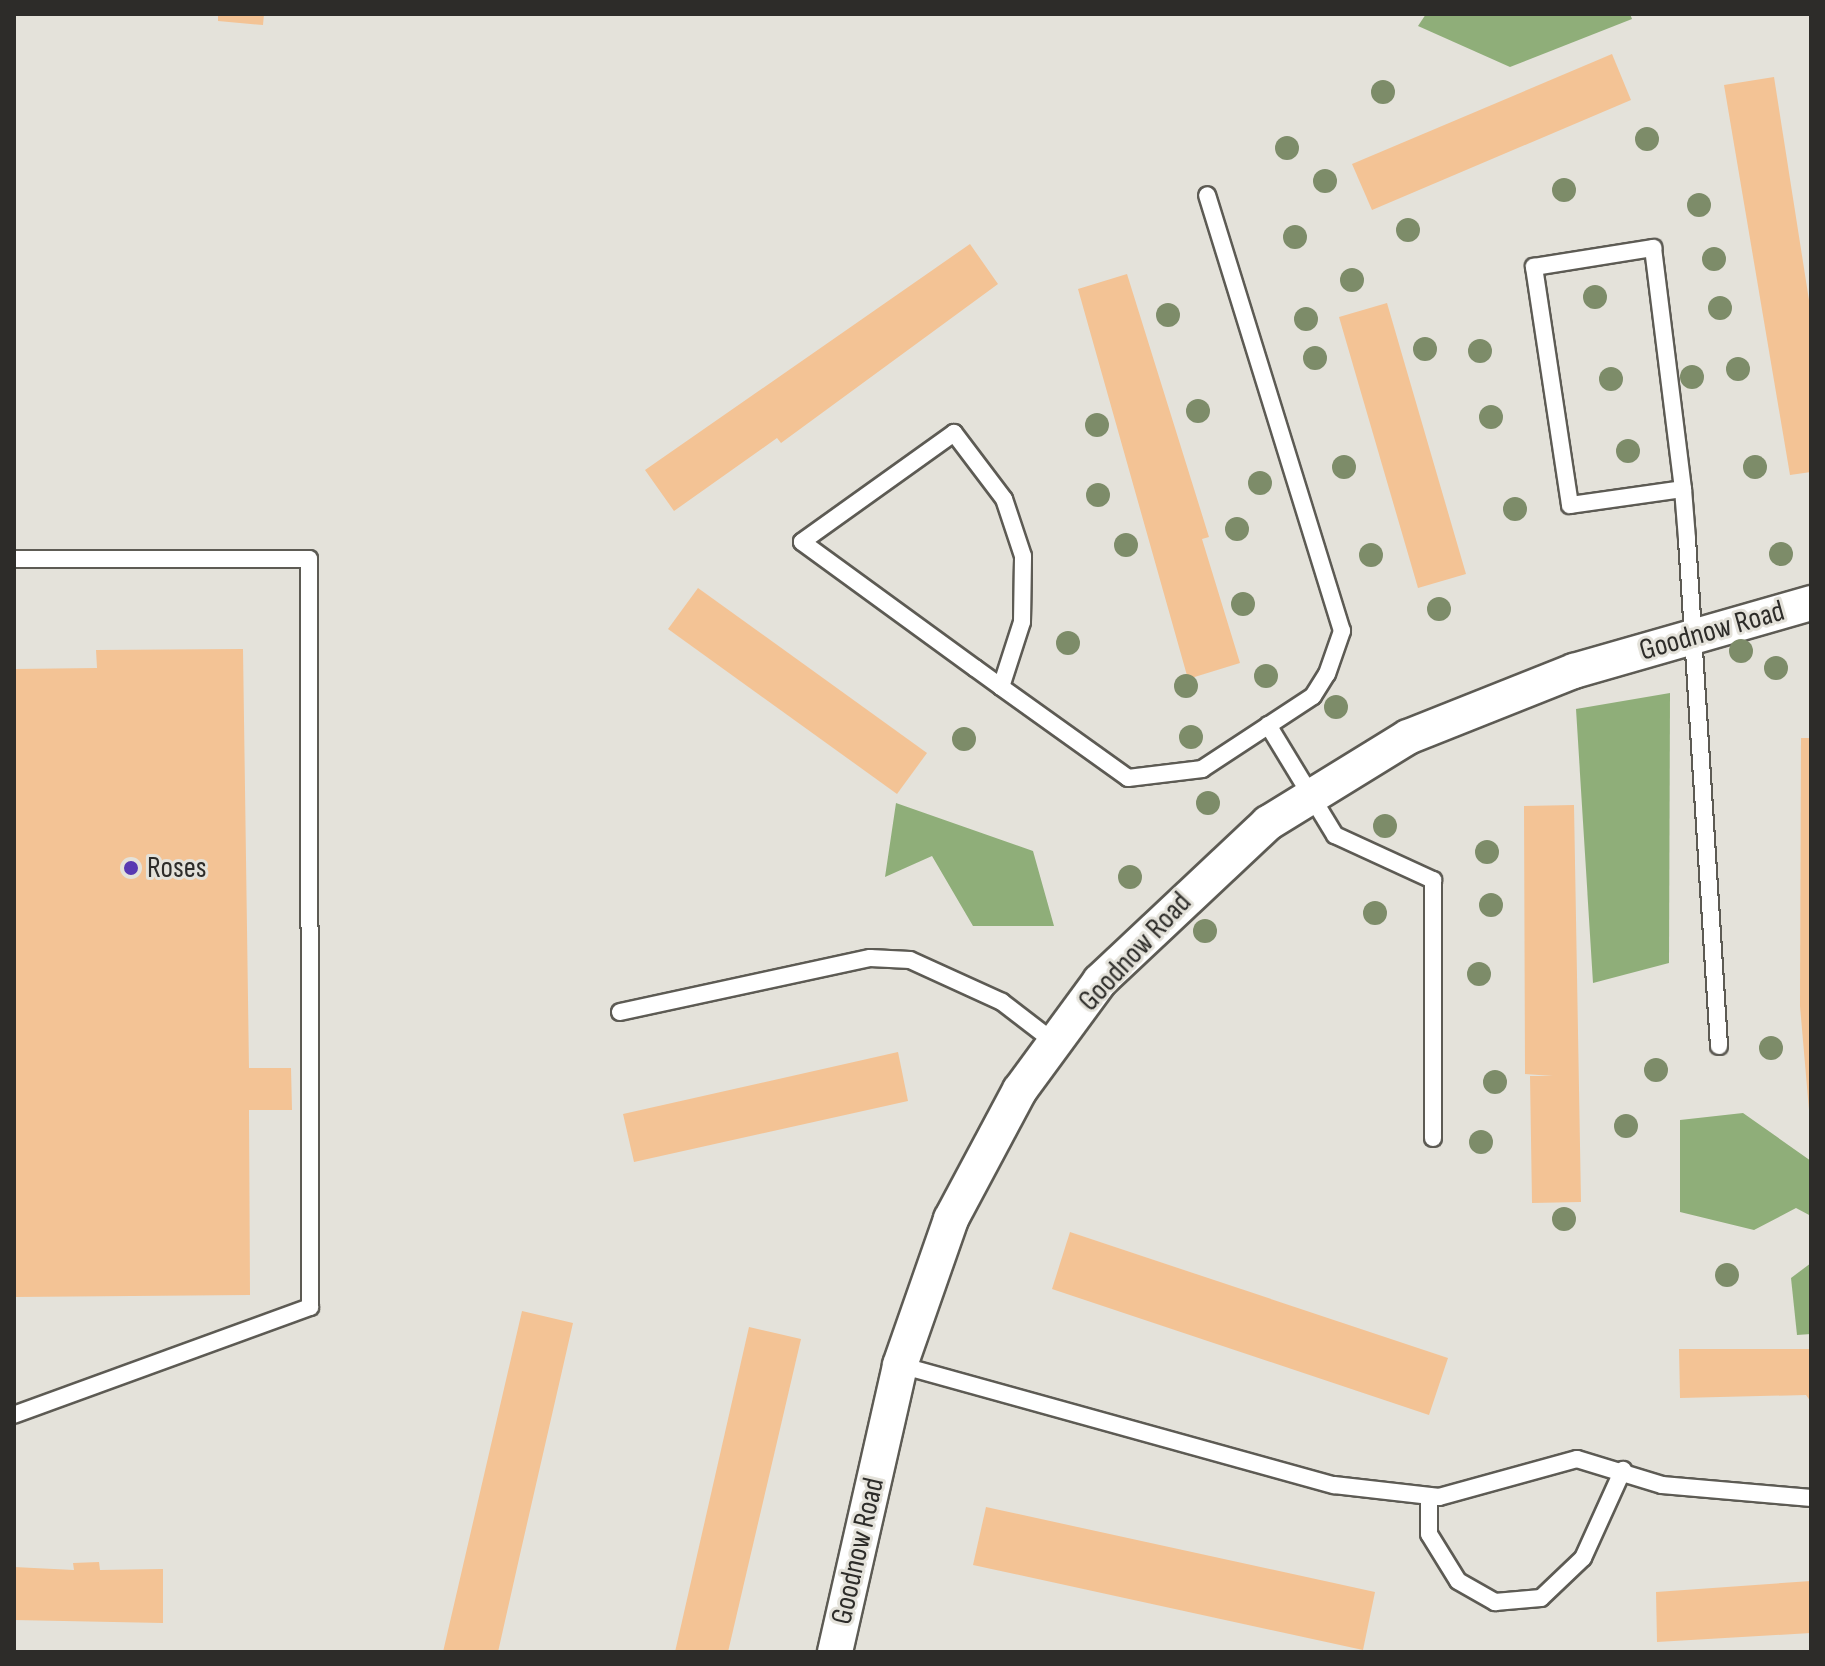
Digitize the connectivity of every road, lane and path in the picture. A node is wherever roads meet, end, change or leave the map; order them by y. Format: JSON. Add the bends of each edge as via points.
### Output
{"nodes":[{"id":1,"x":1207,"y":195,"type":"dead end"},
{"id":2,"x":1683,"y":489,"type":"junction"},
{"id":3,"x":14,"y":559,"type":"edge"},
{"id":4,"x":1811,"y":603,"type":"edge"},
{"id":5,"x":1694,"y":637,"type":"junction"},
{"id":6,"x":1001,"y":687,"type":"junction"},
{"id":7,"x":1268,"y":725,"type":"junction"},
{"id":8,"x":1314,"y":792,"type":"junction"},
{"id":9,"x":620,"y":1012,"type":"dead end"},
{"id":10,"x":1054,"y":1042,"type":"junction"},
{"id":11,"x":1719,"y":1046,"type":"dead end"},
{"id":12,"x":1433,"y":1138,"type":"dead end"},
{"id":13,"x":900,"y":1365,"type":"junction"},
{"id":14,"x":14,"y":1415,"type":"edge"},
{"id":15,"x":1623,"y":1470,"type":"junction"},
{"id":16,"x":1429,"y":1496,"type":"junction"},
{"id":17,"x":1811,"y":1498,"type":"edge"},
{"id":18,"x":835,"y":1652,"type":"edge"}],
"edges":[{"from":1,"to":7,"type":"lane","via":[[1342,631],[1313,696]]},
{"from":2,"to":2,"type":"lane","via":[[1653,248],[1534,267],[1570,505]]},
{"from":2,"to":5,"type":"lane"},
{"from":3,"to":14,"type":"lane","via":[[309,559],[310,1275],[310,1307]]},
{"from":4,"to":5,"type":"street","name":"Goodnow Road"},
{"from":5,"to":8,"type":"street","name":"Goodnow Road","via":[[1491,700]]},
{"from":5,"to":11,"type":"lane"},
{"from":6,"to":6,"type":"lane","via":[[802,542],[954,433],[1004,499],[1023,556],[1022,622]]},
{"from":6,"to":7,"type":"lane","via":[[1128,778],[1146,781],[1202,769]]},
{"from":7,"to":8,"type":"lane"},
{"from":8,"to":10,"type":"street","name":"Goodnow Road","via":[[1172,908]]},
{"from":8,"to":12,"type":"lane","via":[[1335,835],[1433,880]]},
{"from":9,"to":10,"type":"lane","via":[[870,958],[910,960],[1002,1002]]},
{"from":10,"to":13,"type":"street","name":"Goodnow Road","via":[[951,1219]]},
{"from":13,"to":16,"type":"lane","via":[[1334,1485]]},
{"from":13,"to":18,"type":"street","name":"Goodnow Road"},
{"from":15,"to":16,"type":"lane","via":[[1577,1459]]},
{"from":15,"to":16,"type":"lane","via":[[1583,1558],[1541,1598],[1495,1602],[1458,1581],[1429,1534]]},
{"from":15,"to":17,"type":"lane","via":[[1662,1485]]}]}
